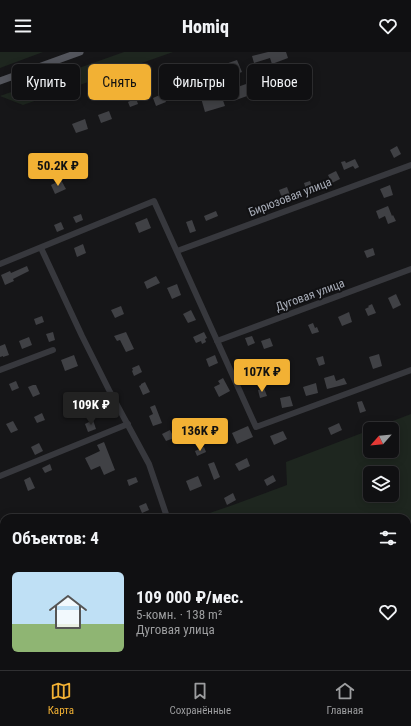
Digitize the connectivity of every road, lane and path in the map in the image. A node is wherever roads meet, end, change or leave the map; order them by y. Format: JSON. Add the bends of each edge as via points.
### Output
{"nodes":[{"id":1,"x":80,"y":52,"type":"edge"},
{"id":2,"x":0,"y":81,"type":"edge"},
{"id":3,"x":411,"y":164,"type":"edge"},
{"id":4,"x":40,"y":248,"type":"junction"},
{"id":5,"x":177,"y":251,"type":"junction"},
{"id":6,"x":0,"y":264,"type":"edge"},
{"id":7,"x":411,"y":269,"type":"edge"},
{"id":8,"x":217,"y":341,"type":"junction"},
{"id":9,"x":53,"y":350,"type":"dead end"},
{"id":10,"x":0,"y":370,"type":"edge"},
{"id":11,"x":411,"y":370,"type":"edge"},
{"id":12,"x":128,"y":424,"type":"junction"},
{"id":13,"x":0,"y":476,"type":"edge"},
{"id":14,"x":166,"y":514,"type":"edge"}],
"edges":[{"from":1,"to":2,"type":"main road"},
{"from":3,"to":5,"type":"street","name":"Бирюзовая улица"},
{"from":4,"to":5,"type":"street","via":[[154,201]]},
{"from":4,"to":6,"type":"street"},
{"from":4,"to":12,"type":"street","via":[[84,341]]},
{"from":5,"to":8,"type":"street"},
{"from":7,"to":8,"type":"street","name":"Дуговая улица"},
{"from":8,"to":11,"type":"street","via":[[256,427]]},
{"from":9,"to":10,"type":"street"},
{"from":12,"to":13,"type":"street"},
{"from":12,"to":14,"type":"street","via":[[148,464]]}]}
